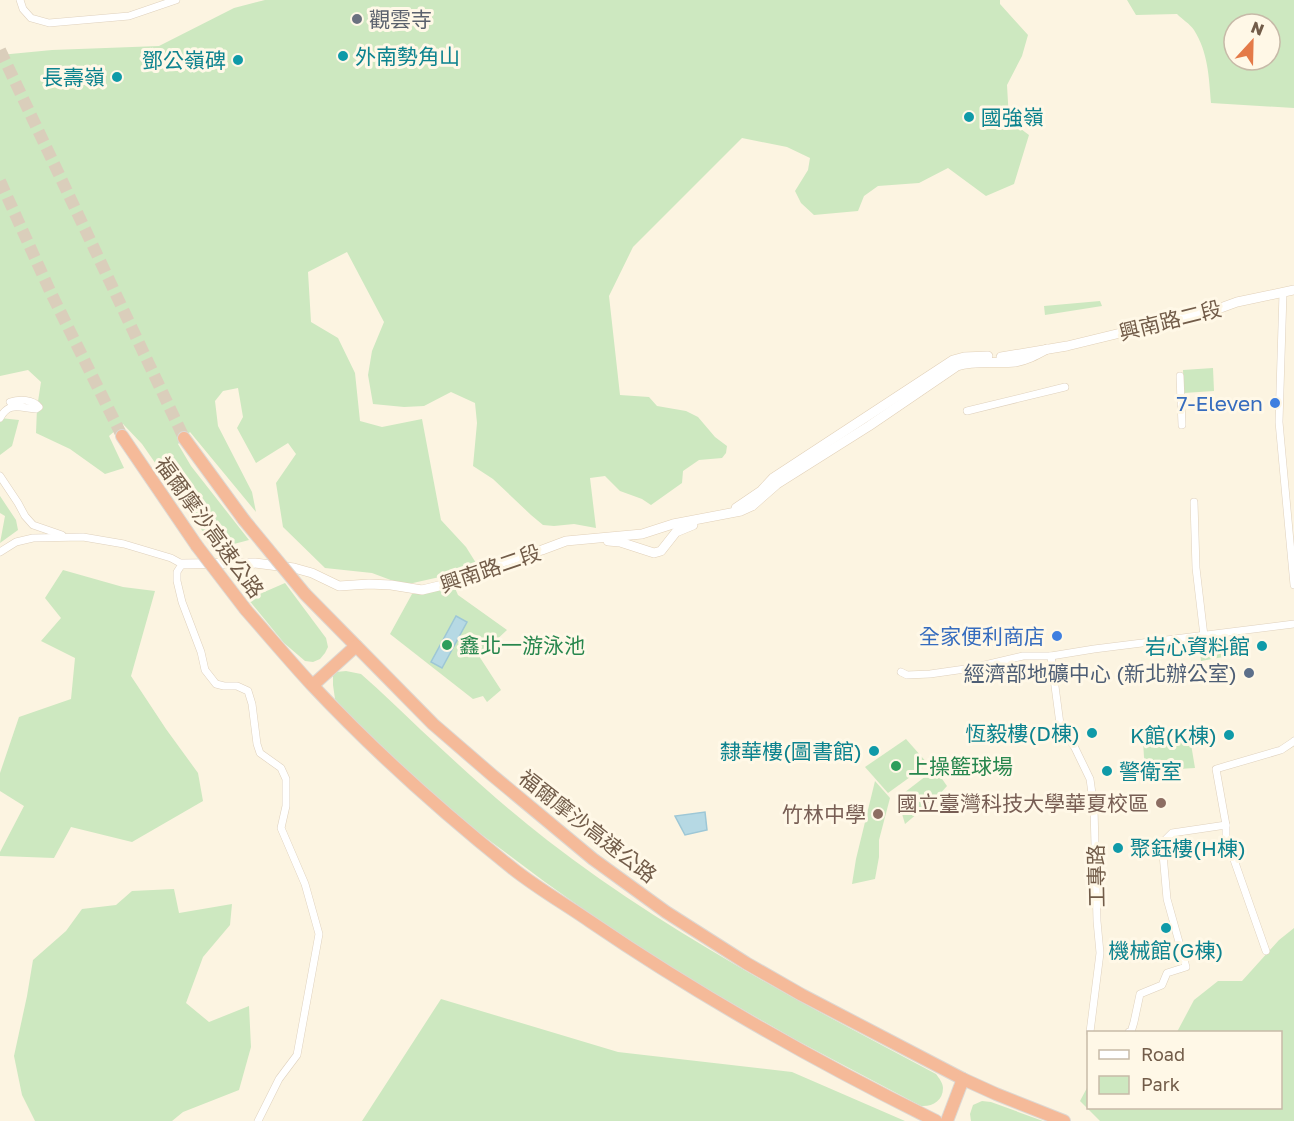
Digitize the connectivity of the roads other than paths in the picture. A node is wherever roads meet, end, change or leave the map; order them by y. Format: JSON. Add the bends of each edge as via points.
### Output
{"nodes":[{"id":1,"x":20,"y":0,"type":"edge"},
{"id":2,"x":176,"y":0,"type":"edge"},
{"id":3,"x":1294,"y":290,"type":"edge"},
{"id":4,"x":1283,"y":294,"type":"junction"},
{"id":5,"x":1180,"y":376,"type":"dead end"},
{"id":6,"x":1065,"y":387,"type":"dead end"},
{"id":7,"x":10,"y":402,"type":"dead end"},
{"id":8,"x":967,"y":411,"type":"dead end"},
{"id":9,"x":0,"y":418,"type":"edge"},
{"id":10,"x":1182,"y":425,"type":"dead end"},
{"id":11,"x":122,"y":436,"type":"tunnel mouth"},
{"id":12,"x":184,"y":438,"type":"tunnel mouth"},
{"id":13,"x":0,"y":476,"type":"edge"},
{"id":14,"x":1194,"y":502,"type":"dead end"},
{"id":15,"x":712,"y":517,"type":"junction"},
{"id":16,"x":67,"y":537,"type":"junction"},
{"id":17,"x":585,"y":538,"type":"junction"},
{"id":18,"x":0,"y":552,"type":"edge"},
{"id":19,"x":182,"y":564,"type":"junction"},
{"id":20,"x":1294,"y":585,"type":"edge"},
{"id":21,"x":1294,"y":624,"type":"edge"},
{"id":22,"x":1204,"y":636,"type":"junction"},
{"id":23,"x":356,"y":646,"type":"junction"},
{"id":24,"x":1051,"y":656,"type":"junction"},
{"id":25,"x":901,"y":672,"type":"dead end"},
{"id":26,"x":313,"y":685,"type":"junction"},
{"id":27,"x":1294,"y":741,"type":"edge"},
{"id":28,"x":1226,"y":825,"type":"junction"},
{"id":29,"x":1266,"y":951,"type":"dead end"},
{"id":30,"x":1090,"y":1031,"type":"edge"},
{"id":31,"x":1131,"y":1031,"type":"edge"},
{"id":32,"x":963,"y":1079,"type":"junction"},
{"id":33,"x":258,"y":1121,"type":"edge"},
{"id":34,"x":936,"y":1121,"type":"edge"},
{"id":35,"x":947,"y":1121,"type":"edge"},
{"id":36,"x":1064,"y":1121,"type":"edge"}],
"edges":[{"from":1,"to":2,"type":"street","via":[[31,18],[49,23],[129,16]]},
{"from":3,"to":4,"type":"street","name":"興南路二段"},
{"from":4,"to":15,"type":"street","name":"興南路二段","via":[[1067,346],[1005,357],[953,360],[772,478],[744,504]]},
{"from":4,"to":20,"type":"street","via":[[1279,422]]},
{"from":5,"to":10,"type":"street"},
{"from":6,"to":8,"type":"street"},
{"from":7,"to":9,"type":"street","via":[[34,402],[39,407],[14,406]]},
{"from":11,"to":26,"type":"highway","name":"福爾摩沙高速公路","bridge":true,"via":[[246,610]]},
{"from":12,"to":23,"type":"highway","name":"福爾摩沙高速公路","bridge":true,"via":[[305,594]]},
{"from":13,"to":16,"type":"street","via":[[33,525]]},
{"from":14,"to":22,"type":"street"},
{"from":15,"to":17,"type":"street","name":"興南路二段","via":[[642,534]]},
{"from":15,"to":17,"type":"street","name":"興南路二段","via":[[676,532],[661,551],[654,553],[620,542]]},
{"from":16,"to":18,"type":"street","via":[[24,540]]},
{"from":16,"to":19,"type":"street","via":[[124,544]]},
{"from":17,"to":19,"type":"street","name":"興南路二段","via":[[422,590],[391,585],[339,586],[294,568],[255,563]]},
{"from":19,"to":33,"type":"street","via":[[177,580],[206,670],[216,684],[248,691],[260,753],[281,768],[286,779],[286,806],[280,828],[305,884],[319,934],[297,1055],[279,1079]]},
{"from":21,"to":22,"type":"street"},
{"from":22,"to":24,"type":"street"},
{"from":23,"to":26,"type":"highway"},
{"from":23,"to":32,"type":"highway","name":"福爾摩沙高速公路","via":[[492,775],[666,912],[802,995]]},
{"from":24,"to":25,"type":"street","via":[[1023,656],[930,674]]},
{"from":24,"to":30,"type":"street","name":"工專路","via":[[1060,724],[1090,779],[1094,808],[1100,953]]},
{"from":26,"to":34,"type":"highway","name":"福爾摩沙高速公路","via":[[412,783],[514,870],[670,974],[777,1038]]},
{"from":27,"to":28,"type":"street","via":[[1281,750],[1216,769]]},
{"from":28,"to":29,"type":"street","via":[[1226,837]]},
{"from":28,"to":31,"type":"street","via":[[1172,833],[1162,843],[1167,898],[1186,968],[1167,973],[1162,985],[1140,994]]},
{"from":32,"to":35,"type":"highway"},
{"from":32,"to":36,"type":"highway","name":"福爾摩沙高速公路"}]}
